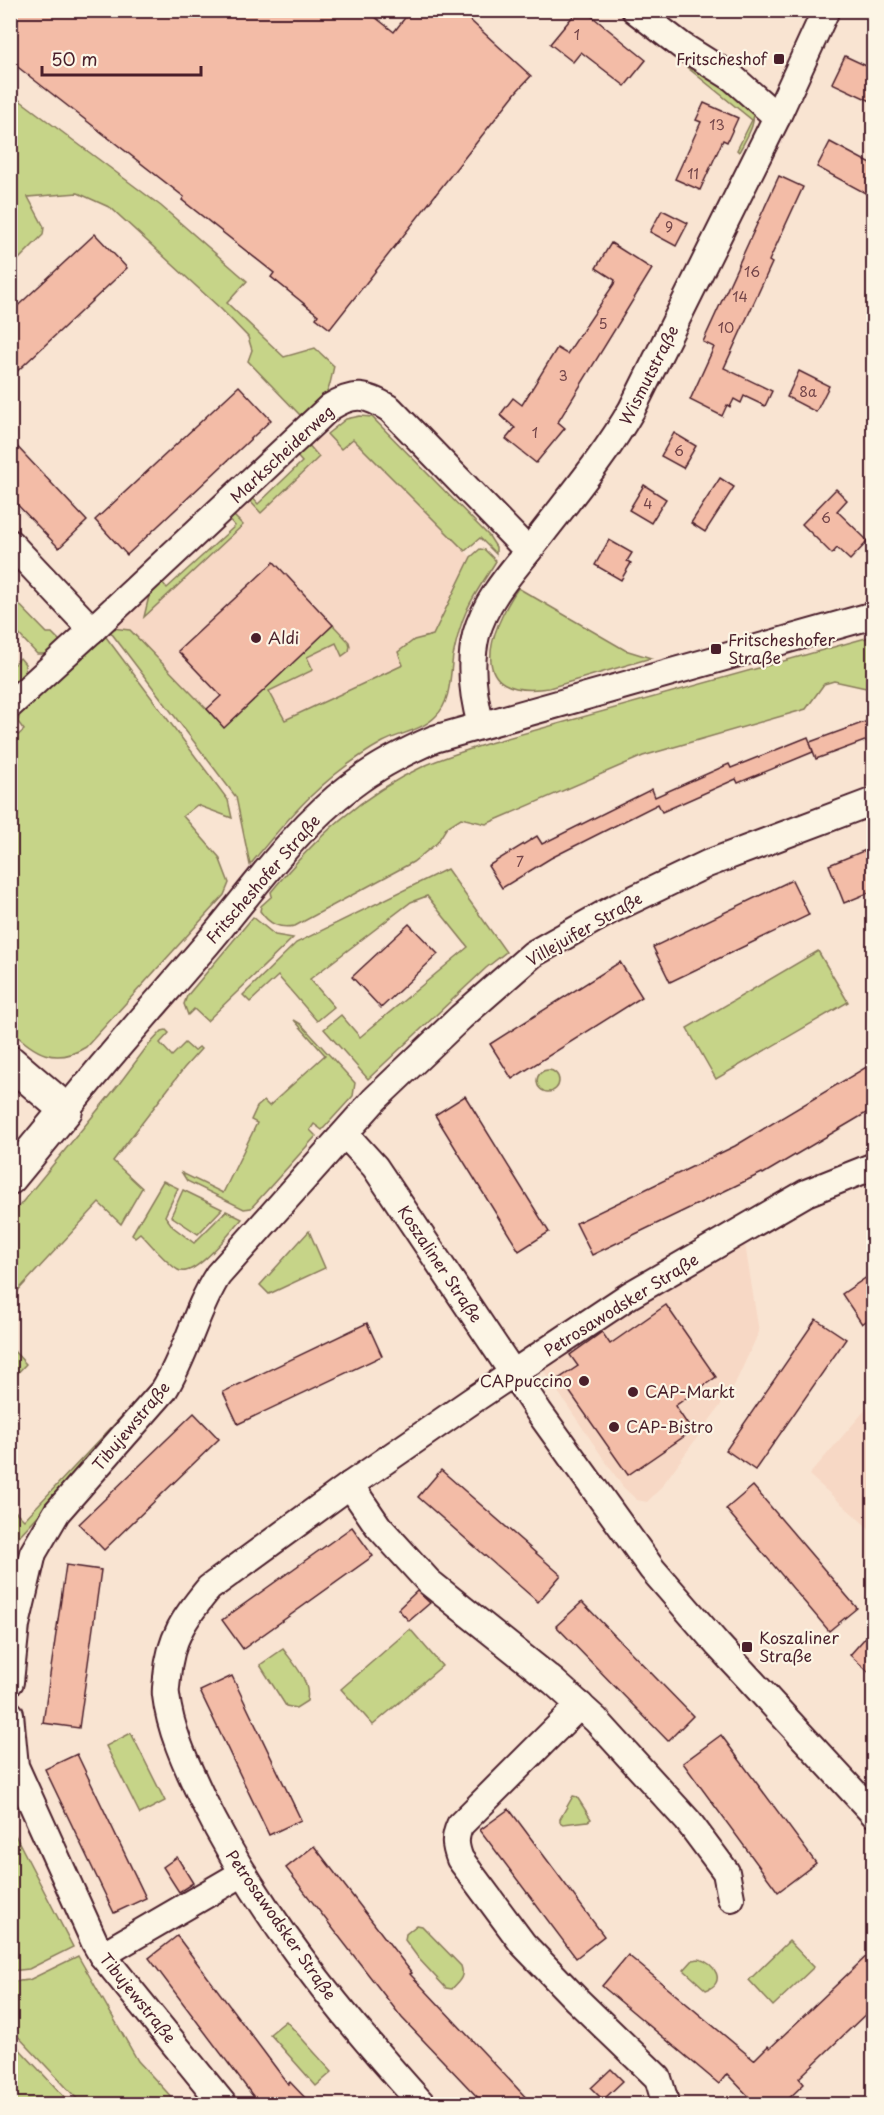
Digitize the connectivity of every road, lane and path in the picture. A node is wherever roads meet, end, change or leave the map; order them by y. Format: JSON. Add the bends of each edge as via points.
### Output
{"nodes":[{"id":1,"x":635,"y":10,"type":"edge"},
{"id":2,"x":826,"y":10,"type":"edge"},
{"id":3,"x":777,"y":117,"type":"junction"},
{"id":4,"x":10,"y":543,"type":"edge"},
{"id":5,"x":528,"y":551,"type":"junction"},
{"id":6,"x":873,"y":615,"type":"edge"},
{"id":7,"x":92,"y":630,"type":"junction"},
{"id":8,"x":10,"y":705,"type":"edge"},
{"id":9,"x":481,"y":725,"type":"junction"},
{"id":10,"x":873,"y":801,"type":"edge"},
{"id":11,"x":10,"y":1062,"type":"edge"},
{"id":12,"x":66,"y":1110,"type":"junction"},
{"id":13,"x":345,"y":1134,"type":"junction"},
{"id":14,"x":873,"y":1166,"type":"edge"},
{"id":15,"x":10,"y":1178,"type":"edge"},
{"id":16,"x":513,"y":1373,"type":"junction"},
{"id":17,"x":350,"y":1485,"type":"junction"},
{"id":18,"x":10,"y":1682,"type":"edge"},
{"id":19,"x":580,"y":1705,"type":"junction"},
{"id":20,"x":10,"y":1714,"type":"edge"},
{"id":21,"x":873,"y":1814,"type":"edge"},
{"id":22,"x":243,"y":1873,"type":"junction"},
{"id":23,"x":731,"y":1898,"type":"dead end"},
{"id":24,"x":102,"y":1954,"type":"junction"},
{"id":25,"x":664,"y":2098,"type":"dead end"},
{"id":26,"x":224,"y":2104,"type":"edge"},
{"id":27,"x":422,"y":2104,"type":"edge"}],
"edges":[{"from":1,"to":3,"type":"street","via":[[681,46],[733,78]]},
{"from":2,"to":3,"type":"street","name":"Wismutstraße"},
{"from":3,"to":5,"type":"street","name":"Wismutstraße","via":[[632,409],[612,443]]},
{"from":4,"to":7,"type":"street"},
{"from":5,"to":7,"type":"street","name":"Markscheiderweg","via":[[390,409],[374,399],[350,397],[315,421]]},
{"from":5,"to":9,"type":"street","name":"Wismutstraße","via":[[489,603],[477,633],[472,662]]},
{"from":6,"to":9,"type":"street","name":"Fritscheshofer Straße"},
{"from":7,"to":8,"type":"street","name":"Markscheiderweg"},
{"from":9,"to":12,"type":"street","name":"Fritscheshofer Straße","via":[[403,753],[324,809]]},
{"from":10,"to":13,"type":"street","name":"Villejuifer Straße","via":[[707,864],[611,910],[533,954],[375,1099]]},
{"from":11,"to":12,"type":"street"},
{"from":12,"to":15,"type":"street","name":"Fritscheshofer Straße"},
{"from":13,"to":16,"type":"street","name":"Koszaliner Straße","via":[[375,1167]]},
{"from":13,"to":18,"type":"street","name":"Tibujewstraße","via":[[218,1275],[164,1390],[43,1533],[33,1553],[16,1625]]},
{"from":14,"to":16,"type":"street","name":"Petrosawodsker Straße","via":[[806,1193],[630,1295]]},
{"from":16,"to":17,"type":"street","name":"Petrosawodsker Straße"},
{"from":16,"to":21,"type":"street","name":"Koszaliner Straße","via":[[652,1569]]},
{"from":17,"to":19,"type":"street","via":[[378,1526],[429,1582]]},
{"from":17,"to":22,"type":"street","name":"Petrosawodsker Straße","via":[[209,1588],[175,1636],[166,1694],[175,1733],[220,1834]]},
{"from":19,"to":23,"type":"street","via":[[687,1821],[726,1872]]},
{"from":19,"to":25,"type":"street","via":[[460,1825],[456,1847],[460,1859],[523,1944],[657,2078]]},
{"from":20,"to":24,"type":"street","name":"Tibujewstraße","via":[[15,1766]]},
{"from":22,"to":24,"type":"street"},
{"from":22,"to":27,"type":"street","name":"Petrosawodsker Straße","via":[[362,2037]]},
{"from":24,"to":26,"type":"street","name":"Tibujewstraße"}]}
